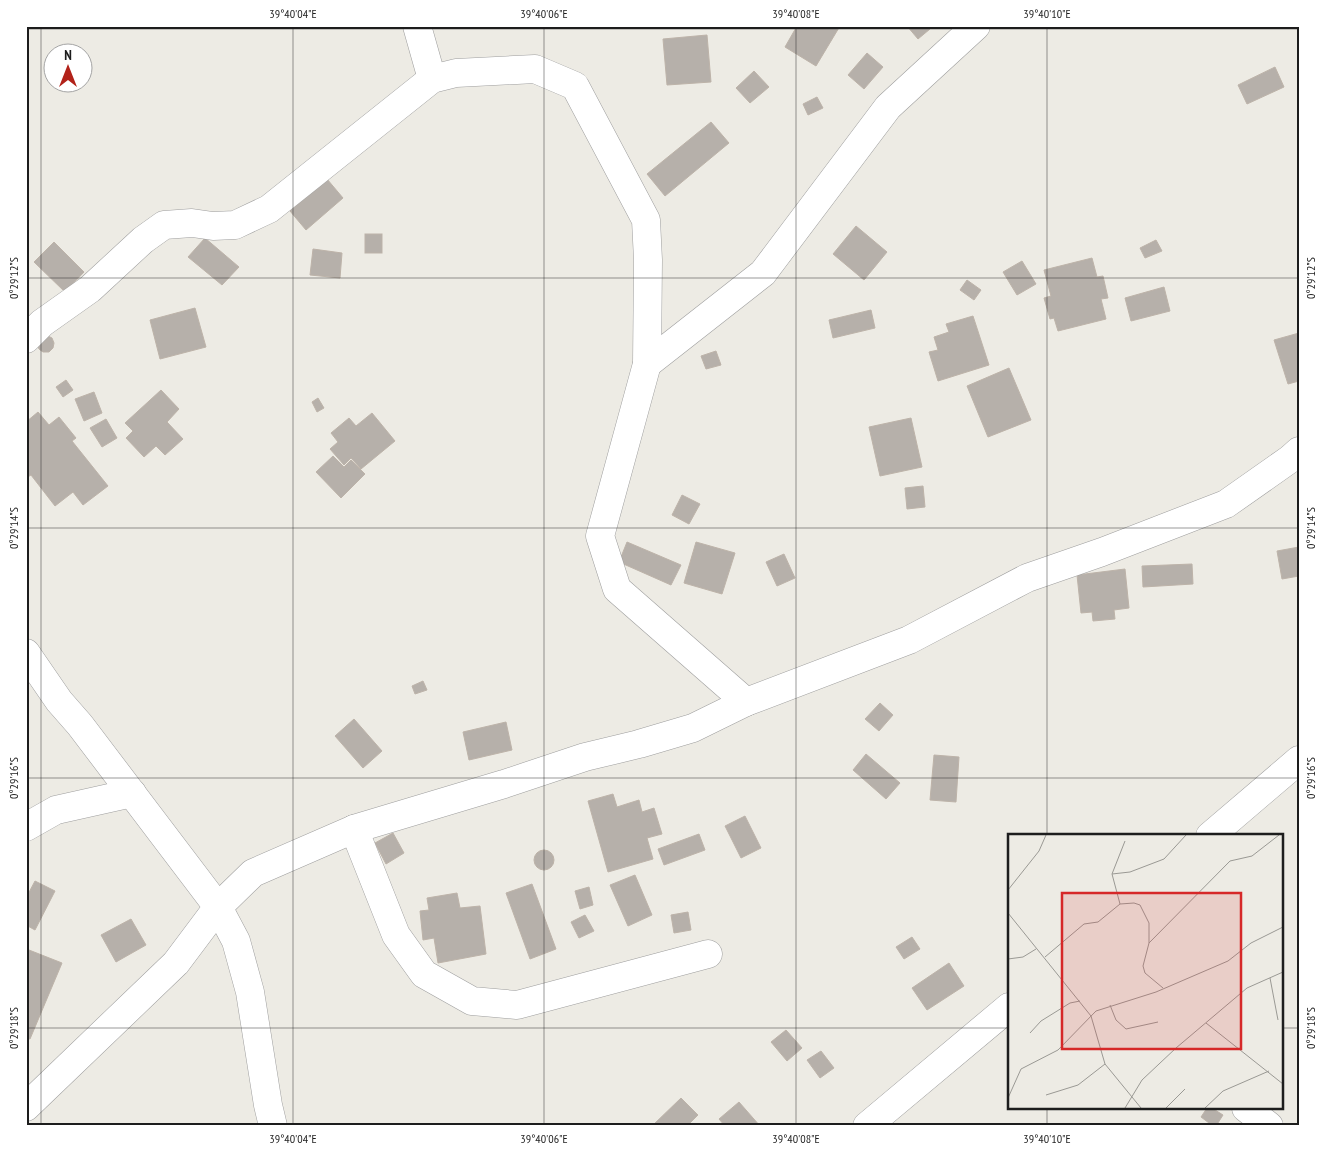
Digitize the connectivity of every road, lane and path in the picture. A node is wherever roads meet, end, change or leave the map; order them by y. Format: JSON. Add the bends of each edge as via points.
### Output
{"nodes":[{"id":1,"x":417,"y":26,"type":"edge"},
{"id":2,"x":976,"y":26,"type":"edge"},
{"id":3,"x":432,"y":79,"type":"junction"},
{"id":4,"x":26,"y":338,"type":"edge"},
{"id":5,"x":647,"y":364,"type":"junction"},
{"id":6,"x":1299,"y":450,"type":"edge"},
{"id":7,"x":26,"y":653,"type":"edge"},
{"id":8,"x":746,"y":702,"type":"junction"},
{"id":9,"x":1299,"y":760,"type":"edge"},
{"id":10,"x":132,"y":793,"type":"junction"},
{"id":11,"x":26,"y":827,"type":"edge"},
{"id":12,"x":354,"y":829,"type":"junction"},
{"id":13,"x":1212,"y":834,"type":"edge"},
{"id":14,"x":218,"y":907,"type":"junction"},
{"id":15,"x":708,"y":954,"type":"dead end"},
{"id":16,"x":1008,"y":1008,"type":"edge"},
{"id":17,"x":26,"y":1107,"type":"edge"},
{"id":18,"x":1249,"y":1110,"type":"edge"},
{"id":19,"x":273,"y":1126,"type":"edge"},
{"id":20,"x":867,"y":1126,"type":"edge"},
{"id":21,"x":1269,"y":1126,"type":"edge"}],
"edges":[{"from":1,"to":3,"type":"street"},
{"from":2,"to":5,"type":"street","via":[[888,107],[763,273]]},
{"from":3,"to":4,"type":"street","via":[[269,209],[235,225],[164,225]]},
{"from":3,"to":5,"type":"street","via":[[456,73],[535,69],[575,86],[646,220]]},
{"from":5,"to":8,"type":"street","via":[[600,536],[617,589]]},
{"from":6,"to":8,"type":"street","via":[[1226,504],[1027,578],[909,640]]},
{"from":7,"to":10,"type":"street"},
{"from":8,"to":12,"type":"street","via":[[693,728],[585,757]]},
{"from":9,"to":13,"type":"street"},
{"from":10,"to":11,"type":"street","via":[[56,810]]},
{"from":10,"to":14,"type":"street"},
{"from":12,"to":14,"type":"street","via":[[253,873]]},
{"from":12,"to":15,"type":"street","via":[[396,935],[424,974],[472,1001],[517,1005]]},
{"from":14,"to":17,"type":"street","via":[[176,964]]},
{"from":14,"to":19,"type":"street","via":[[236,941],[250,992]]},
{"from":16,"to":20,"type":"street"},
{"from":18,"to":21,"type":"street"}]}
